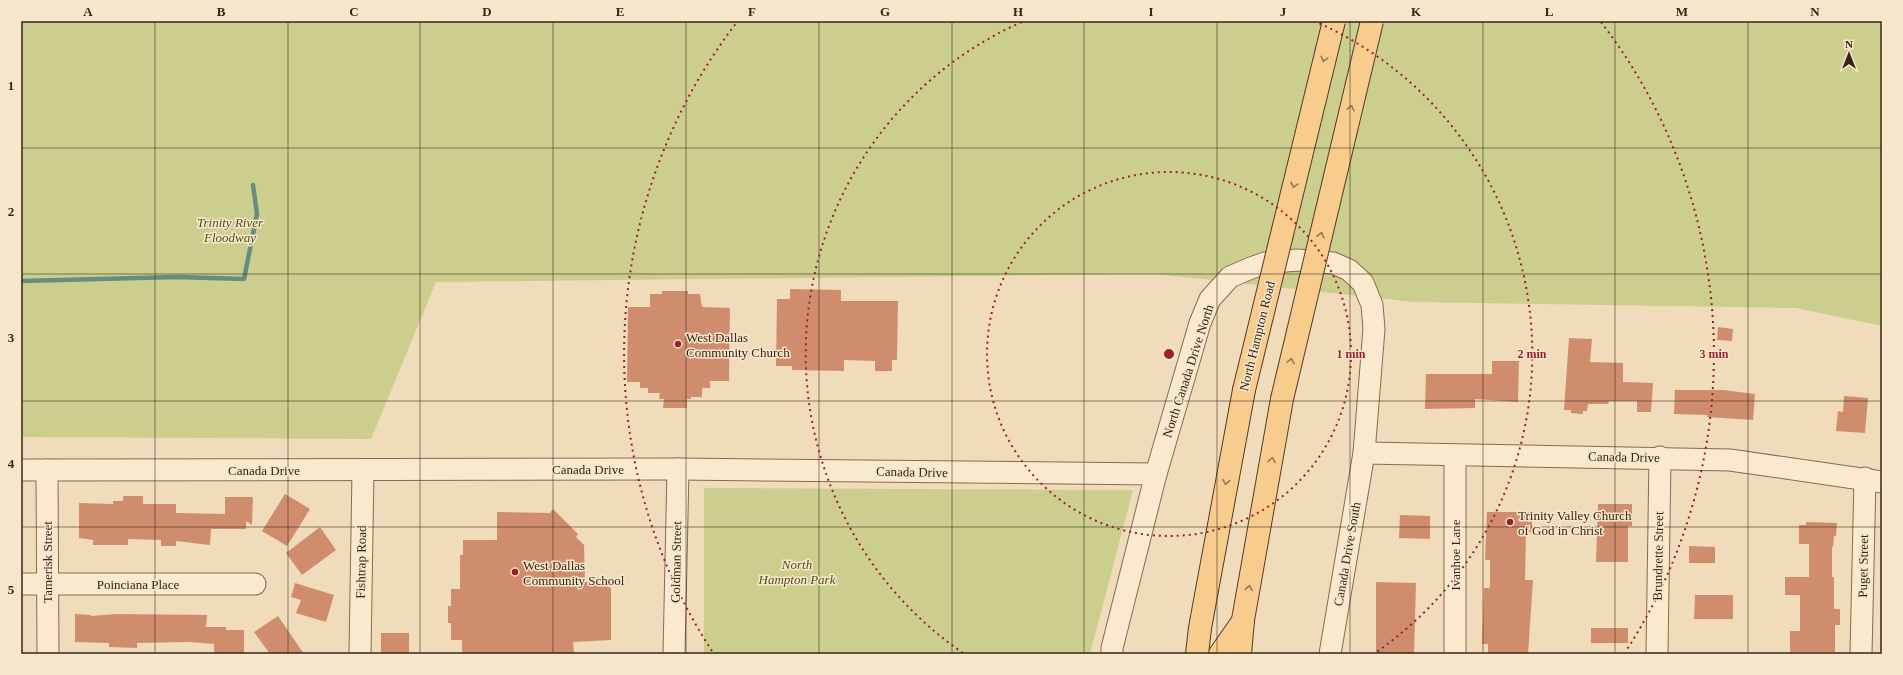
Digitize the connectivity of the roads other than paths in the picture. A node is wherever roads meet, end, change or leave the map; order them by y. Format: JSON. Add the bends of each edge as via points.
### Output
{"nodes":[{"id":1,"x":1334,"y":21,"type":"edge"},
{"id":2,"x":1372,"y":21,"type":"edge"},
{"id":3,"x":1364,"y":453,"type":"junction"},
{"id":4,"x":1455,"y":455,"type":"junction"},
{"id":5,"x":1660,"y":457,"type":"junction"},
{"id":6,"x":678,"y":469,"type":"junction"},
{"id":7,"x":21,"y":470,"type":"edge"},
{"id":8,"x":47,"y":470,"type":"junction"},
{"id":9,"x":362,"y":470,"type":"junction"},
{"id":10,"x":1156,"y":474,"type":"junction"},
{"id":11,"x":1873,"y":480,"type":"edge"},
{"id":12,"x":21,"y":584,"type":"edge"},
{"id":13,"x":48,"y":584,"type":"junction"},
{"id":14,"x":255,"y":584,"type":"dead end"},
{"id":15,"x":1243,"y":620,"type":"junction"},
{"id":16,"x":48,"y":654,"type":"edge"},
{"id":17,"x":360,"y":654,"type":"edge"},
{"id":18,"x":674,"y":654,"type":"edge"},
{"id":19,"x":1112,"y":654,"type":"edge"},
{"id":20,"x":1197,"y":654,"type":"edge"},
{"id":21,"x":1220,"y":654,"type":"edge"},
{"id":22,"x":1240,"y":654,"type":"edge"},
{"id":23,"x":1330,"y":654,"type":"edge"},
{"id":24,"x":1455,"y":654,"type":"edge"},
{"id":25,"x":1657,"y":654,"type":"edge"},
{"id":26,"x":1861,"y":654,"type":"edge"}],
"edges":[{"from":1,"to":20,"type":"main road","name":"North Hampton Road","one_way":true,"bridge":true,"via":[[1244,390]]},
{"from":15,"to":2,"type":"main road","one_way":true,"bridge":true,"via":[[1282,399]]},
{"from":3,"to":4,"type":"street","name":"Canada Drive"},
{"from":3,"to":10,"type":"street","name":"North Canada Drive North","via":[[1374,329],[1372,305],[1363,283],[1349,270],[1333,263],[1297,260],[1265,263],[1230,278],[1210,299],[1200,323]]},
{"from":3,"to":23,"type":"street","name":"Canada Drive South"},
{"from":4,"to":5,"type":"street","name":"Canada Drive"},
{"from":4,"to":24,"type":"street","name":"Ivanhoe Lane"},
{"from":5,"to":11,"type":"street","name":"Canada Drive","via":[[1730,460]]},
{"from":5,"to":25,"type":"street","name":"Brundrette Street"},
{"from":6,"to":9,"type":"street","name":"Canada Drive"},
{"from":6,"to":10,"type":"street","name":"Canada Drive"},
{"from":6,"to":18,"type":"street","name":"Goldman Street"},
{"from":7,"to":8,"type":"street","name":"Canada Drive"},
{"from":8,"to":9,"type":"street","name":"Canada Drive"},
{"from":8,"to":13,"type":"street","name":"Tamerisk Street"},
{"from":9,"to":17,"type":"street","name":"Fishtrap Road"},
{"from":10,"to":19,"type":"street"},
{"from":11,"to":26,"type":"street","name":"Puget Street"},
{"from":12,"to":13,"type":"street","name":"Poinciana Place"},
{"from":13,"to":14,"type":"street","name":"Poinciana Place"},
{"from":13,"to":16,"type":"street","name":"Tamerisk Street"},
{"from":15,"to":21,"type":"main road"},
{"from":15,"to":22,"type":"main road"}]}
